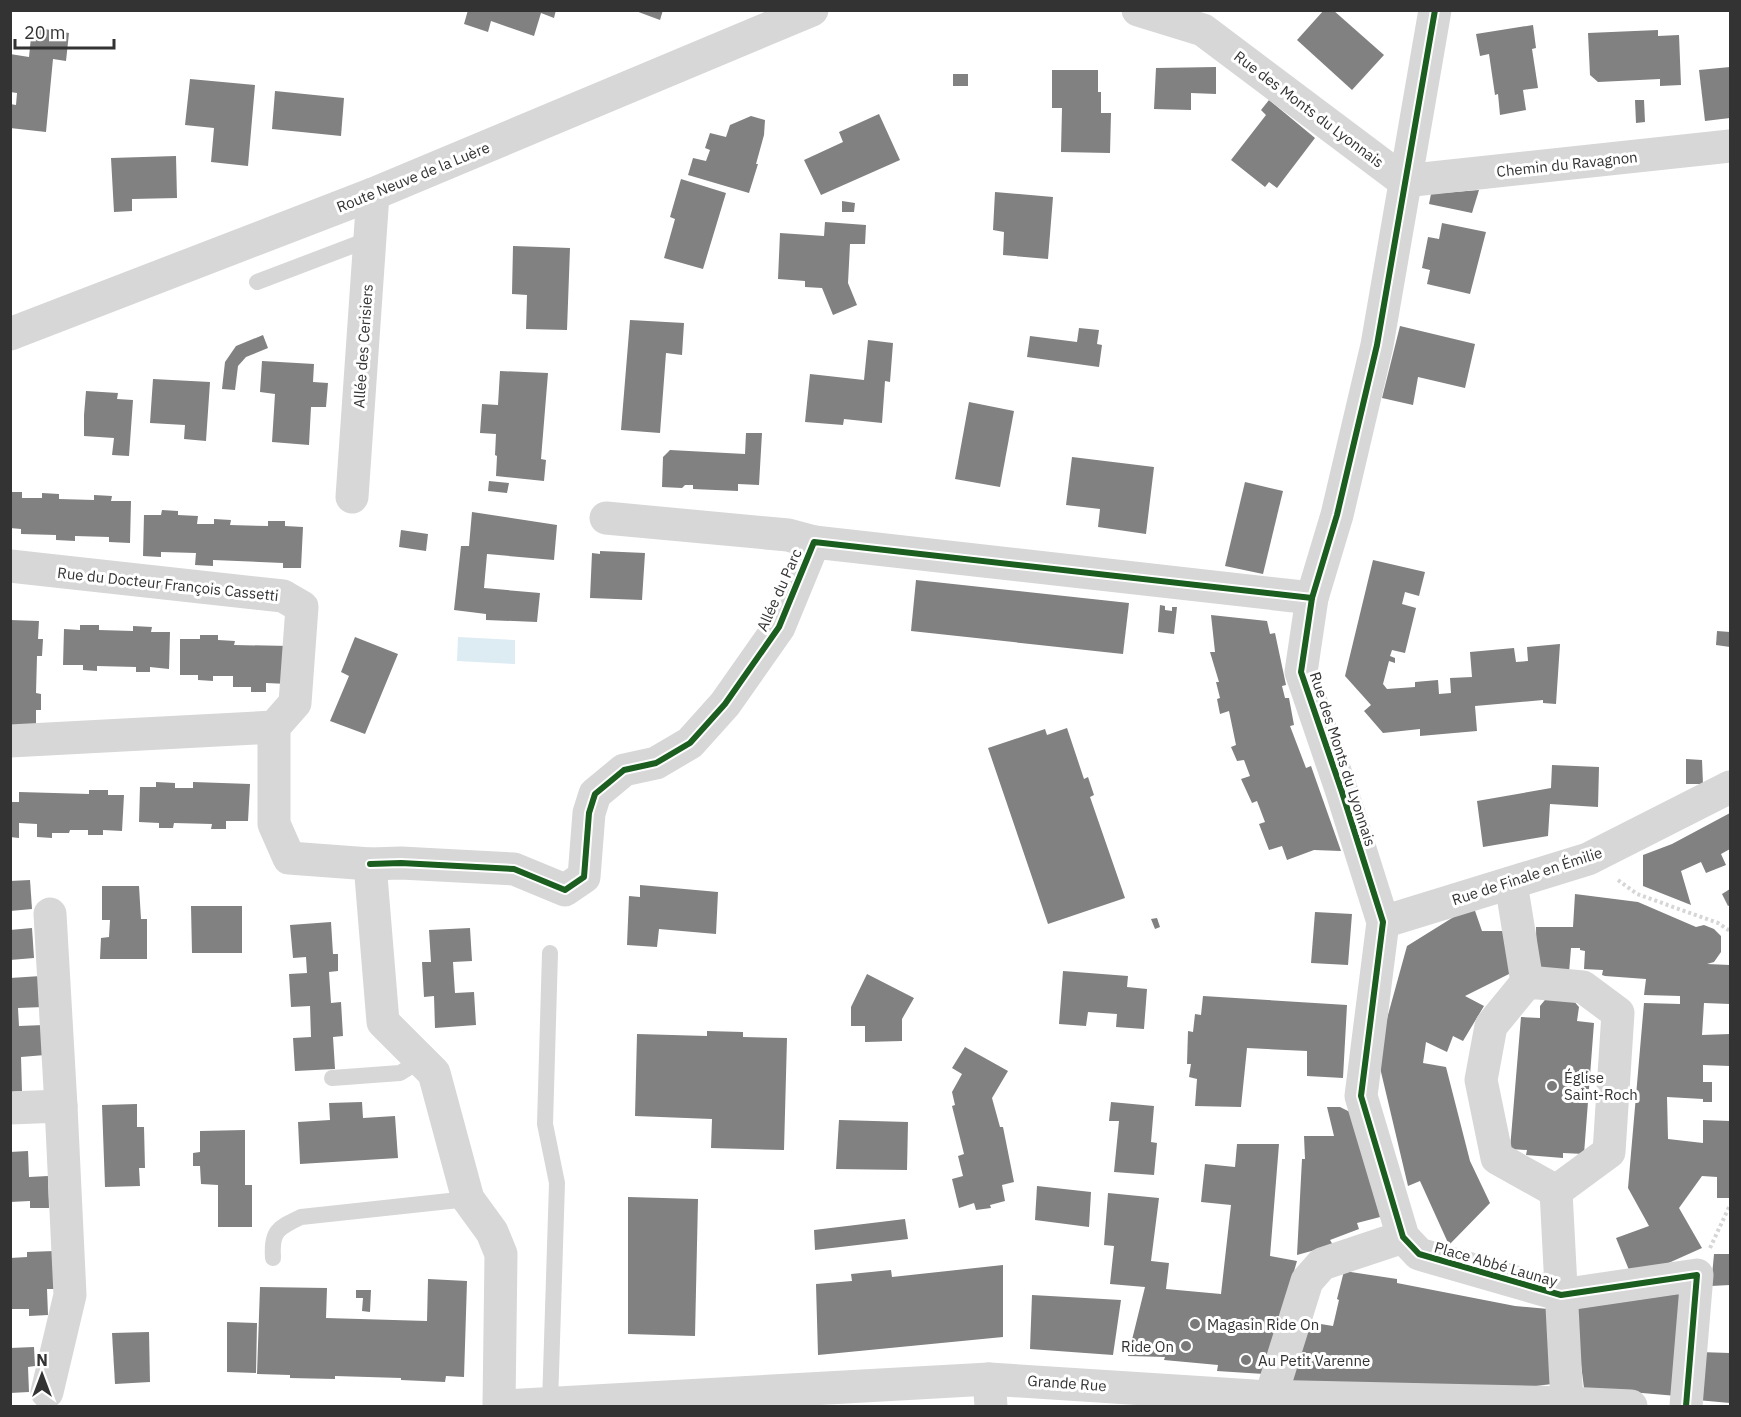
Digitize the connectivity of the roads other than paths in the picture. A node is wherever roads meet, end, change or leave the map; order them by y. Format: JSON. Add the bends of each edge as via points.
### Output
{"nodes":[{"id":1,"x":812,"y":10,"type":"edge"},
{"id":2,"x":1138,"y":10,"type":"edge"},
{"id":3,"x":1435,"y":10,"type":"edge"},
{"id":4,"x":1731,"y":146,"type":"edge"},
{"id":5,"x":1404,"y":181,"type":"junction"},
{"id":6,"x":373,"y":194,"type":"junction"},
{"id":7,"x":370,"y":239,"type":"junction"},
{"id":8,"x":257,"y":282,"type":"dead end"},
{"id":9,"x":10,"y":334,"type":"edge"},
{"id":10,"x":352,"y":497,"type":"dead end"},
{"id":11,"x":606,"y":518,"type":"dead end"},
{"id":12,"x":814,"y":542,"type":"junction"},
{"id":13,"x":10,"y":566,"type":"edge"},
{"id":14,"x":1312,"y":598,"type":"junction"},
{"id":15,"x":274,"y":727,"type":"junction"},
{"id":16,"x":10,"y":741,"type":"edge"},
{"id":17,"x":1731,"y":787,"type":"edge"},
{"id":18,"x":370,"y":864,"type":"junction"},
{"id":19,"x":1511,"y":883,"type":"junction"},
{"id":20,"x":50,"y":914,"type":"dead end"},
{"id":21,"x":1383,"y":922,"type":"junction"},
{"id":22,"x":550,"y":953,"type":"dead end"},
{"id":23,"x":1527,"y":982,"type":"junction"},
{"id":24,"x":421,"y":1060,"type":"junction"},
{"id":25,"x":332,"y":1078,"type":"dead end"},
{"id":26,"x":61,"y":1106,"type":"junction"},
{"id":27,"x":10,"y":1108,"type":"edge"},
{"id":28,"x":1556,"y":1191,"type":"junction"},
{"id":29,"x":468,"y":1199,"type":"junction"},
{"id":30,"x":1403,"y":1237,"type":"junction"},
{"id":31,"x":273,"y":1258,"type":"dead end"},
{"id":32,"x":1561,"y":1295,"type":"junction"},
{"id":33,"x":47,"y":1392,"type":"dead end"},
{"id":34,"x":990,"y":1393,"type":"edge"},
{"id":35,"x":1256,"y":1400,"type":"edge"},
{"id":36,"x":1567,"y":1403,"type":"junction"},
{"id":37,"x":550,"y":1404,"type":"junction"},
{"id":38,"x":499,"y":1407,"type":"edge"},
{"id":39,"x":504,"y":1407,"type":"edge"},
{"id":40,"x":1631,"y":1407,"type":"edge"},
{"id":41,"x":1686,"y":1407,"type":"edge"}],
"edges":[{"from":1,"to":6,"type":"street","name":"Route Neuve de la Luère"},
{"from":2,"to":5,"type":"street","name":"Rue des Monts du Lyonnais","via":[[1203,30]]},
{"from":3,"to":5,"type":"street"},
{"from":4,"to":5,"type":"street","name":"Chemin du Ravagnon"},
{"from":5,"to":14,"type":"street","name":"Rue des Monts du Lyonnais","via":[[1377,345],[1337,515]]},
{"from":6,"to":7,"type":"street","name":"Allée des Cerisiers"},
{"from":6,"to":9,"type":"street","name":"Route Neuve de la Luère"},
{"from":7,"to":8,"type":"lane"},
{"from":7,"to":10,"type":"street","name":"Allée des Cerisiers"},
{"from":11,"to":12,"type":"street","via":[[788,535]]},
{"from":12,"to":14,"type":"street","name":"Allée du Parc"},
{"from":12,"to":18,"type":"street","name":"Allée du Parc","via":[[779,627],[724,704],[690,743],[656,764],[624,770],[595,794],[589,813],[584,877],[566,890],[514,869]]},
{"from":13,"to":15,"type":"street","name":"Rue du Docteur François Cassetti","via":[[283,596],[302,607],[295,703]]},
{"from":14,"to":21,"type":"street","name":"Rue des Monts du Lyonnais","via":[[1300,672]]},
{"from":15,"to":16,"type":"street"},
{"from":15,"to":18,"type":"street","via":[[274,824],[289,858]]},
{"from":17,"to":19,"type":"street","name":"Rue de Finale en Émilie","via":[[1588,859]]},
{"from":18,"to":24,"type":"street","via":[[382,1022]]},
{"from":19,"to":21,"type":"street","name":"Rue de Finale en Émilie"},
{"from":19,"to":23,"type":"street"},
{"from":20,"to":26,"type":"street"},
{"from":21,"to":30,"type":"street","name":"Rue des Monts du Lyonnais","via":[[1361,1096]]},
{"from":22,"to":37,"type":"lane","via":[[545,1124],[557,1183]]},
{"from":23,"to":28,"type":"street","via":[[1491,1026],[1481,1080],[1497,1158]]},
{"from":23,"to":28,"type":"street","via":[[1583,987],[1618,1013],[1609,1152]]},
{"from":24,"to":25,"type":"lane","via":[[400,1073]]},
{"from":24,"to":29,"type":"street","via":[[434,1072]]},
{"from":26,"to":27,"type":"street"},
{"from":26,"to":33,"type":"street","via":[[70,1295]]},
{"from":28,"to":32,"type":"street","name":"Place Abbé Launay"},
{"from":29,"to":31,"type":"lane","via":[[301,1217],[281,1227],[272,1242]]},
{"from":29,"to":38,"type":"street","via":[[492,1232],[501,1254]]},
{"from":30,"to":32,"type":"street","name":"Place Abbé Launay","via":[[1419,1254]]},
{"from":30,"to":35,"type":"street","via":[[1322,1263],[1307,1281]]},
{"from":32,"to":36,"type":"street"},
{"from":32,"to":41,"type":"street","name":"Place Abbé Launay","via":[[1697,1275]]},
{"from":34,"to":35,"type":"street","name":"Grande Rue"},
{"from":34,"to":37,"type":"street","name":"Grande Rue"},
{"from":35,"to":36,"type":"street","name":"Grande Rue"},
{"from":36,"to":40,"type":"street","name":"Grande Rue"},
{"from":37,"to":39,"type":"street","name":"Grande Rue"}]}
